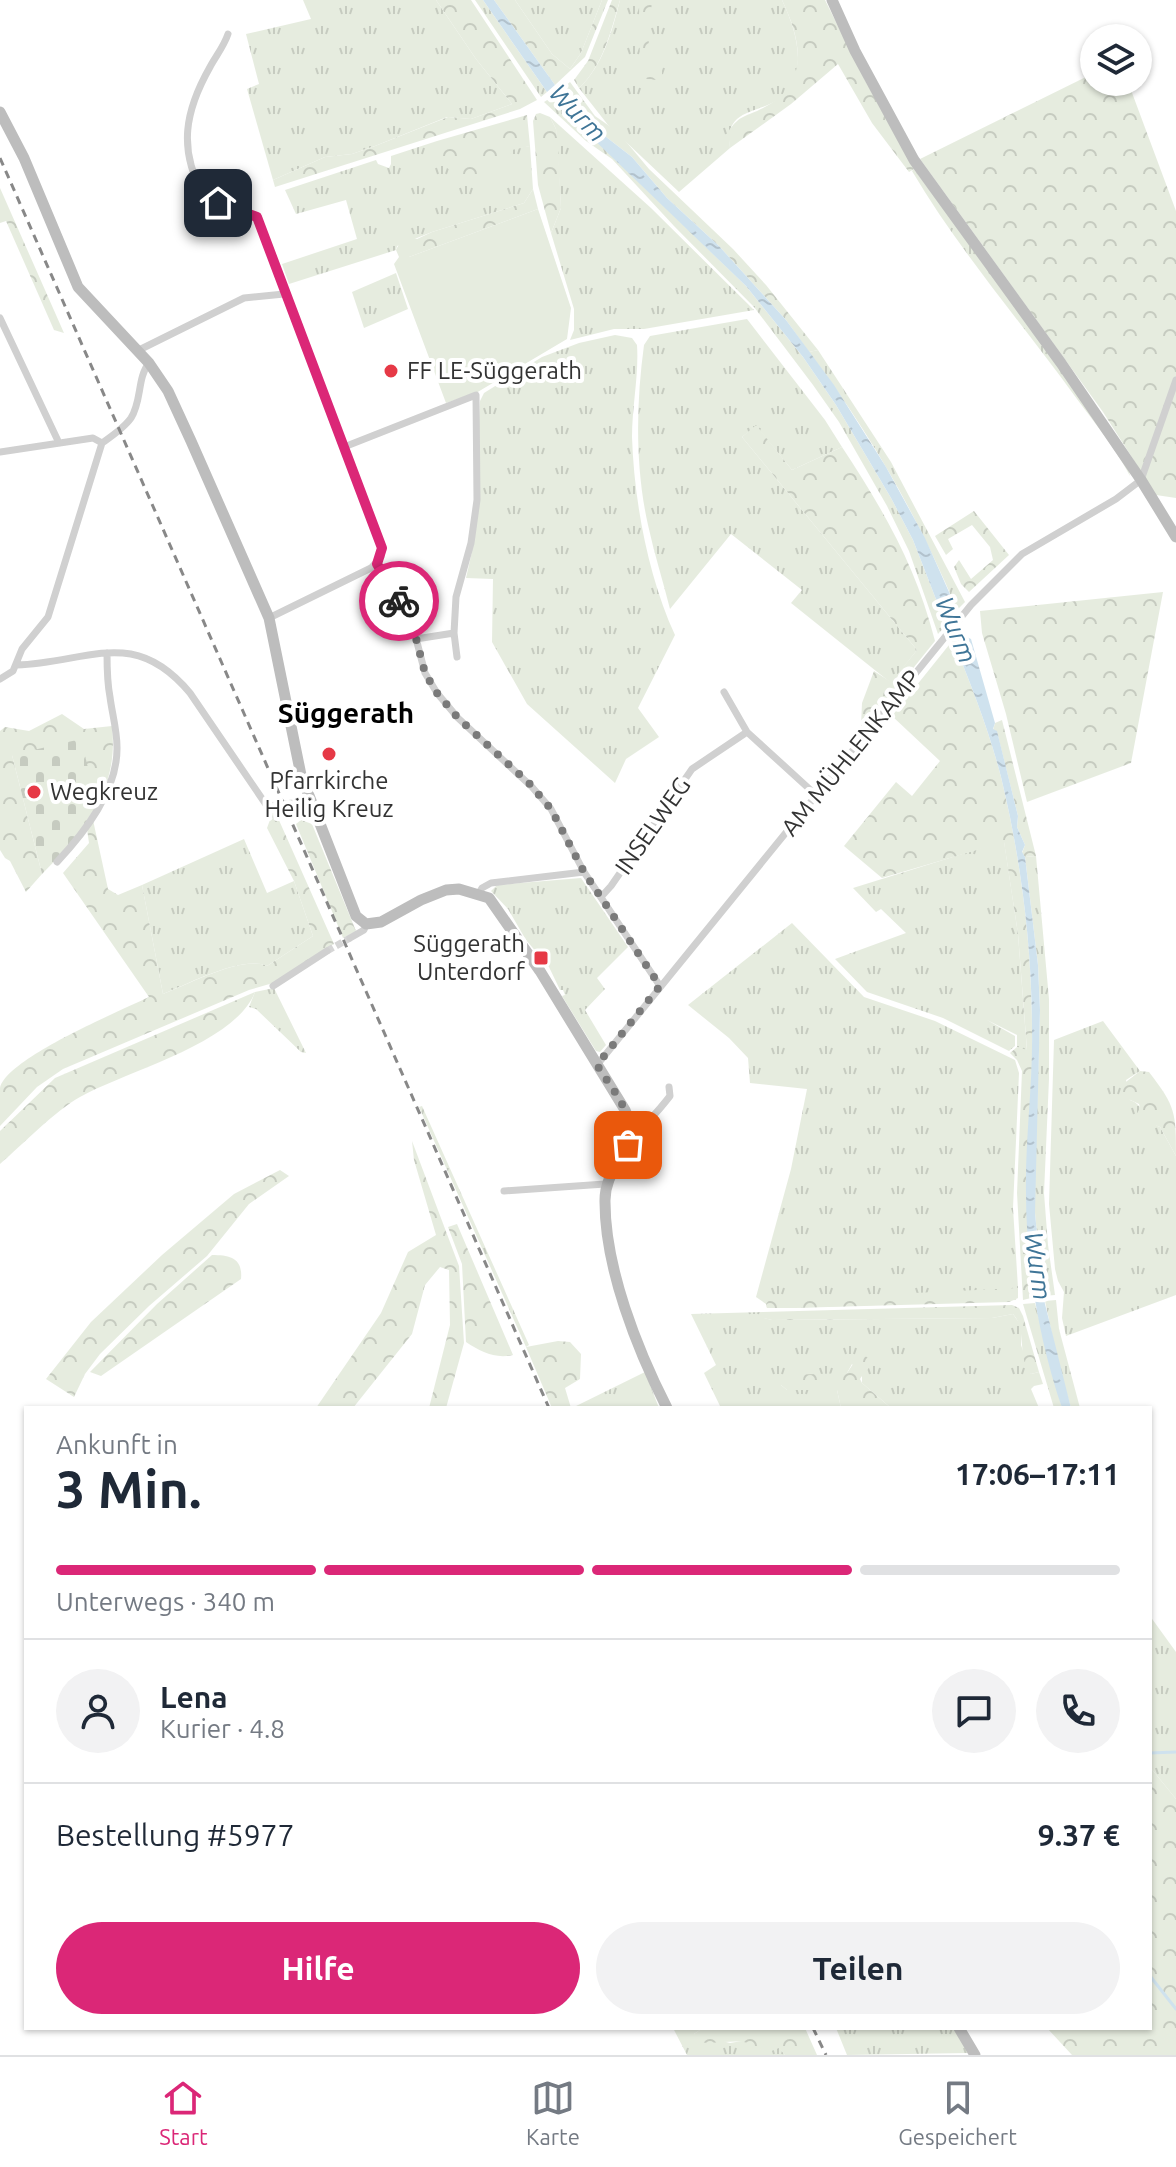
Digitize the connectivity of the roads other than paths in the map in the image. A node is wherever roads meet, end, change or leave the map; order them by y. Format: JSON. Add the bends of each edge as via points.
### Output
{"nodes":[{"id":1,"x":832,"y":0,"type":"edge"},
{"id":2,"x":228,"y":34,"type":"dead end"},
{"id":3,"x":0,"y":112,"type":"edge"},
{"id":4,"x":284,"y":294,"type":"junction"},
{"id":5,"x":0,"y":318,"type":"edge"},
{"id":6,"x":139,"y":350,"type":"junction"},
{"id":7,"x":149,"y":363,"type":"junction"},
{"id":8,"x":1176,"y":380,"type":"edge"},
{"id":9,"x":59,"y":443,"type":"junction"},
{"id":10,"x":102,"y":443,"type":"junction"},
{"id":11,"x":344,"y":447,"type":"junction"},
{"id":12,"x":0,"y":452,"type":"edge"},
{"id":13,"x":1141,"y":480,"type":"junction"},
{"id":14,"x":1176,"y":537,"type":"edge"},
{"id":15,"x":377,"y":564,"type":"junction"},
{"id":16,"x":269,"y":618,"type":"junction"},
{"id":17,"x":454,"y":633,"type":"junction"},
{"id":18,"x":416,"y":639,"type":"junction"},
{"id":19,"x":107,"y":653,"type":"junction"},
{"id":20,"x":457,"y":657,"type":"dead end"},
{"id":21,"x":17,"y":665,"type":"junction"},
{"id":22,"x":0,"y":679,"type":"edge"},
{"id":23,"x":724,"y":692,"type":"dead end"},
{"id":24,"x":747,"y":732,"type":"junction"},
{"id":25,"x":816,"y":795,"type":"junction"},
{"id":26,"x":309,"y":797,"type":"junction"},
{"id":27,"x":57,"y":862,"type":"dead end"},
{"id":28,"x":584,"y":872,"type":"junction"},
{"id":29,"x":479,"y":893,"type":"junction"},
{"id":30,"x":601,"y":897,"type":"junction"},
{"id":31,"x":366,"y":924,"type":"junction"},
{"id":32,"x":350,"y":938,"type":"tunnel mouth"},
{"id":33,"x":327,"y":951,"type":"tunnel mouth"},
{"id":34,"x":273,"y":986,"type":"dead end"},
{"id":35,"x":660,"y":986,"type":"junction"},
{"id":36,"x":597,"y":1065,"type":"junction"},
{"id":37,"x":669,"y":1087,"type":"dead end"},
{"id":38,"x":631,"y":1132,"type":"junction"},
{"id":39,"x":605,"y":1184,"type":"junction"},
{"id":40,"x":504,"y":1191,"type":"dead end"},
{"id":41,"x":664,"y":1403,"type":"edge"},
{"id":42,"x":960,"y":2030,"type":"edge"},
{"id":43,"x":975,"y":2055,"type":"edge"}],
"edges":[{"from":1,"to":13,"type":"main road","via":[[914,160]]},
{"from":2,"to":4,"type":"street","via":[[194,98],[186,127],[188,159],[203,194],[257,217]]},
{"from":3,"to":6,"type":"main road","via":[[78,287]]},
{"from":4,"to":6,"type":"street","via":[[244,298]]},
{"from":4,"to":11,"type":"street"},
{"from":5,"to":9,"type":"street"},
{"from":6,"to":7,"type":"main road"},
{"from":7,"to":10,"type":"street","via":[[130,420]]},
{"from":7,"to":16,"type":"main road","via":[[173,400]]},
{"from":8,"to":13,"type":"street"},
{"from":9,"to":10,"type":"street","via":[[93,438]]},
{"from":9,"to":12,"type":"street"},
{"from":10,"to":21,"type":"street","via":[[48,617],[22,649]]},
{"from":11,"to":15,"type":"street","via":[[382,548]]},
{"from":11,"to":17,"type":"street","via":[[476,395],[477,500],[456,597]]},
{"from":13,"to":14,"type":"main road"},
{"from":13,"to":25,"type":"street","name":"AM MÜHLENKAMP","via":[[1022,554],[962,617]]},
{"from":15,"to":16,"type":"street"},
{"from":15,"to":18,"type":"street"},
{"from":16,"to":26,"type":"main road"},
{"from":17,"to":18,"type":"street"},
{"from":17,"to":20,"type":"street"},
{"from":18,"to":28,"type":"street","via":[[437,693],[551,809]]},
{"from":19,"to":21,"type":"street"},
{"from":19,"to":26,"type":"street","via":[[154,661],[175,675],[267,806]]},
{"from":19,"to":27,"type":"street","via":[[115,768],[87,827]]},
{"from":21,"to":22,"type":"street"},
{"from":23,"to":24,"type":"street"},
{"from":24,"to":25,"type":"street"},
{"from":24,"to":30,"type":"street","name":"INSELWEG","via":[[692,769]]},
{"from":25,"to":35,"type":"street","name":"AM MÜHLENKAMP"},
{"from":26,"to":31,"type":"main road","via":[[356,916]]},
{"from":28,"to":29,"type":"street","name":"INSELWEG","via":[[491,883]]},
{"from":28,"to":30,"type":"street"},
{"from":29,"to":31,"type":"main road","via":[[446,890],[381,922]]},
{"from":29,"to":36,"type":"main road","via":[[497,905]]},
{"from":30,"to":35,"type":"street"},
{"from":31,"to":32,"type":"street"},
{"from":33,"to":34,"type":"street"},
{"from":35,"to":36,"type":"street","name":"AM MÜHLENKAMP"},
{"from":36,"to":38,"type":"main road","via":[[625,1110]]},
{"from":37,"to":38,"type":"street","via":[[670,1096],[656,1113]]},
{"from":38,"to":39,"type":"main road"},
{"from":39,"to":40,"type":"street"},
{"from":39,"to":41,"type":"main road","via":[[614,1274]]},
{"from":42,"to":43,"type":"main road"}]}
